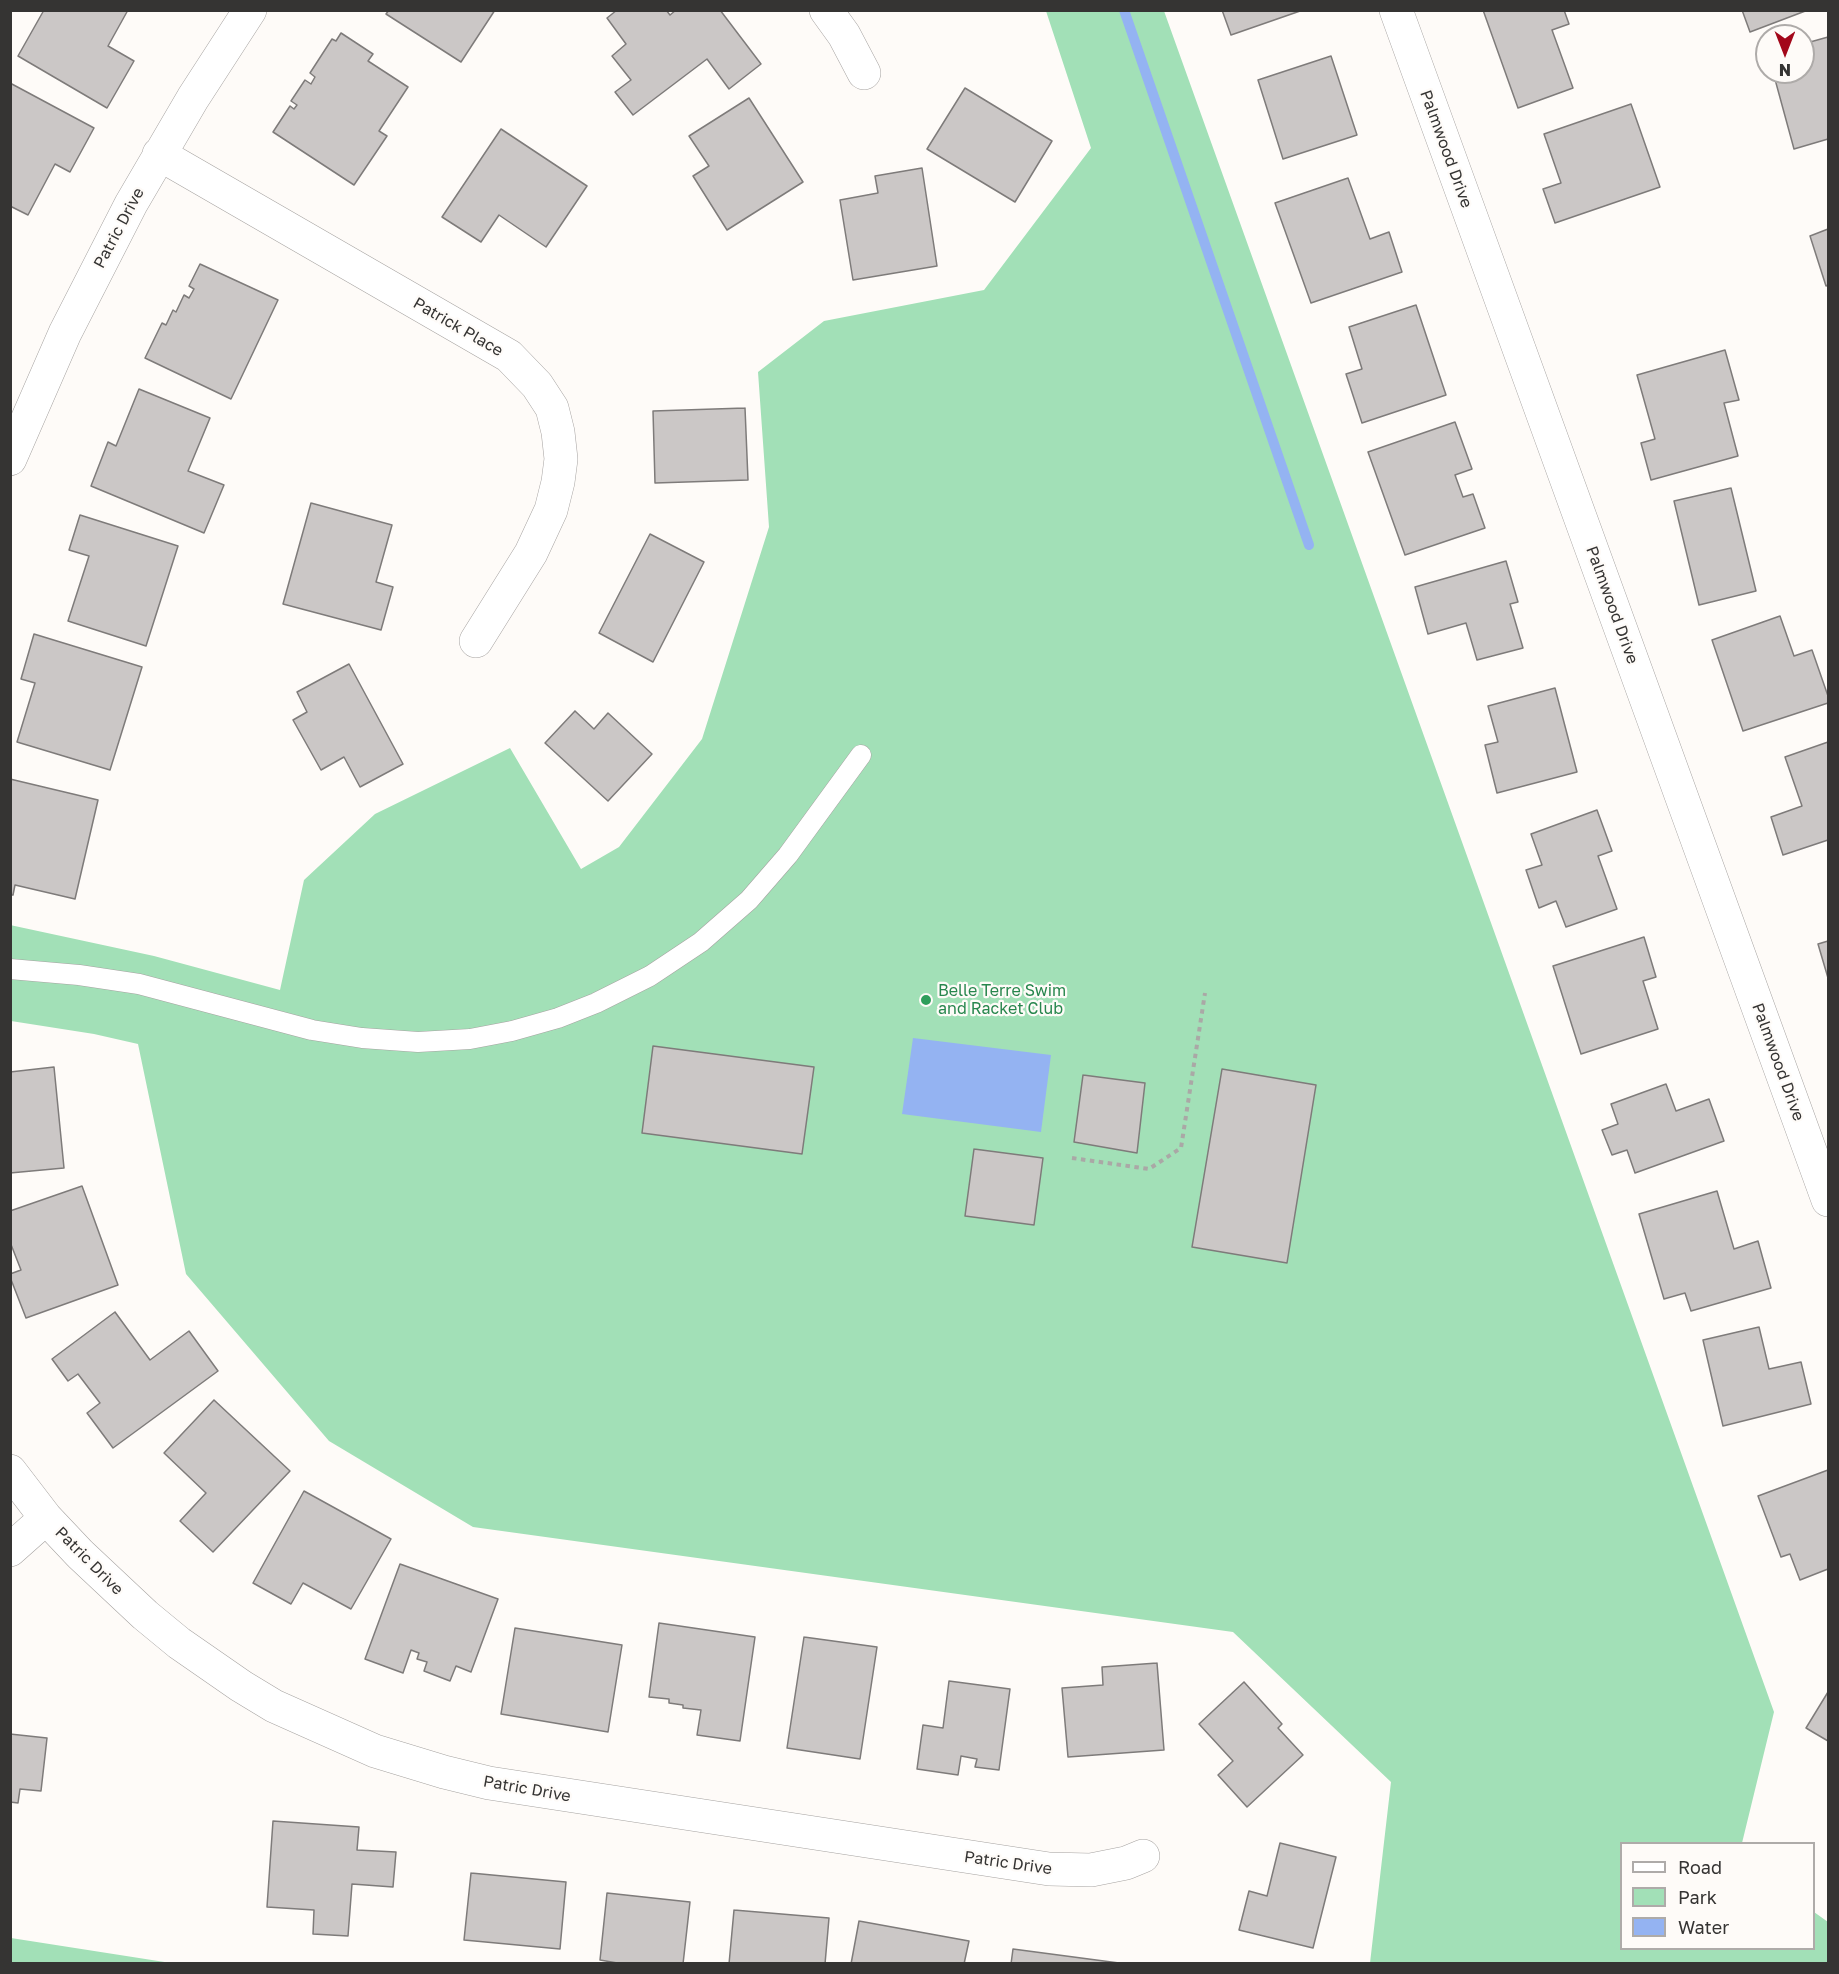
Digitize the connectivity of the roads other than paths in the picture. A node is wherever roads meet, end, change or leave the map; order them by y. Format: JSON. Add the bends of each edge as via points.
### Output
{"nodes":[{"id":1,"x":250,"y":10,"type":"edge"},
{"id":2,"x":825,"y":10,"type":"edge"},
{"id":3,"x":1396,"y":10,"type":"edge"},
{"id":4,"x":864,"y":73,"type":"dead end"},
{"id":5,"x":159,"y":154,"type":"junction"},
{"id":6,"x":10,"y":459,"type":"edge"},
{"id":7,"x":477,"y":641,"type":"dead end"},
{"id":8,"x":861,"y":755,"type":"dead end"},
{"id":9,"x":10,"y":969,"type":"edge"},
{"id":10,"x":1828,"y":1200,"type":"edge"},
{"id":11,"x":10,"y":1471,"type":"edge"},
{"id":12,"x":46,"y":1518,"type":"junction"},
{"id":13,"x":10,"y":1550,"type":"edge"},
{"id":14,"x":1143,"y":1856,"type":"dead end"}],
"edges":[{"from":1,"to":5,"type":"street","name":"Patric Drive"},
{"from":2,"to":4,"type":"street"},
{"from":3,"to":10,"type":"street","name":"Palmwood Drive"},
{"from":5,"to":6,"type":"street","name":"Patric Drive","via":[[65,333]]},
{"from":5,"to":7,"type":"street","name":"Patrick Place","via":[[509,356],[537,385],[552,408],[558,432],[558,482],[551,510],[531,553]]},
{"from":8,"to":9,"type":"lane","via":[[780,864],[749,900],[701,942],[650,976],[596,1003],[512,1031],[470,1039],[418,1042],[362,1038],[312,1030],[139,984]]},
{"from":11,"to":12,"type":"street","name":"Patric Drive"},
{"from":12,"to":13,"type":"street"},
{"from":12,"to":14,"type":"street","name":"Patric Drive","via":[[145,1616],[225,1676],[308,1723],[409,1762],[489,1783],[1049,1869],[1091,1870]]}]}
